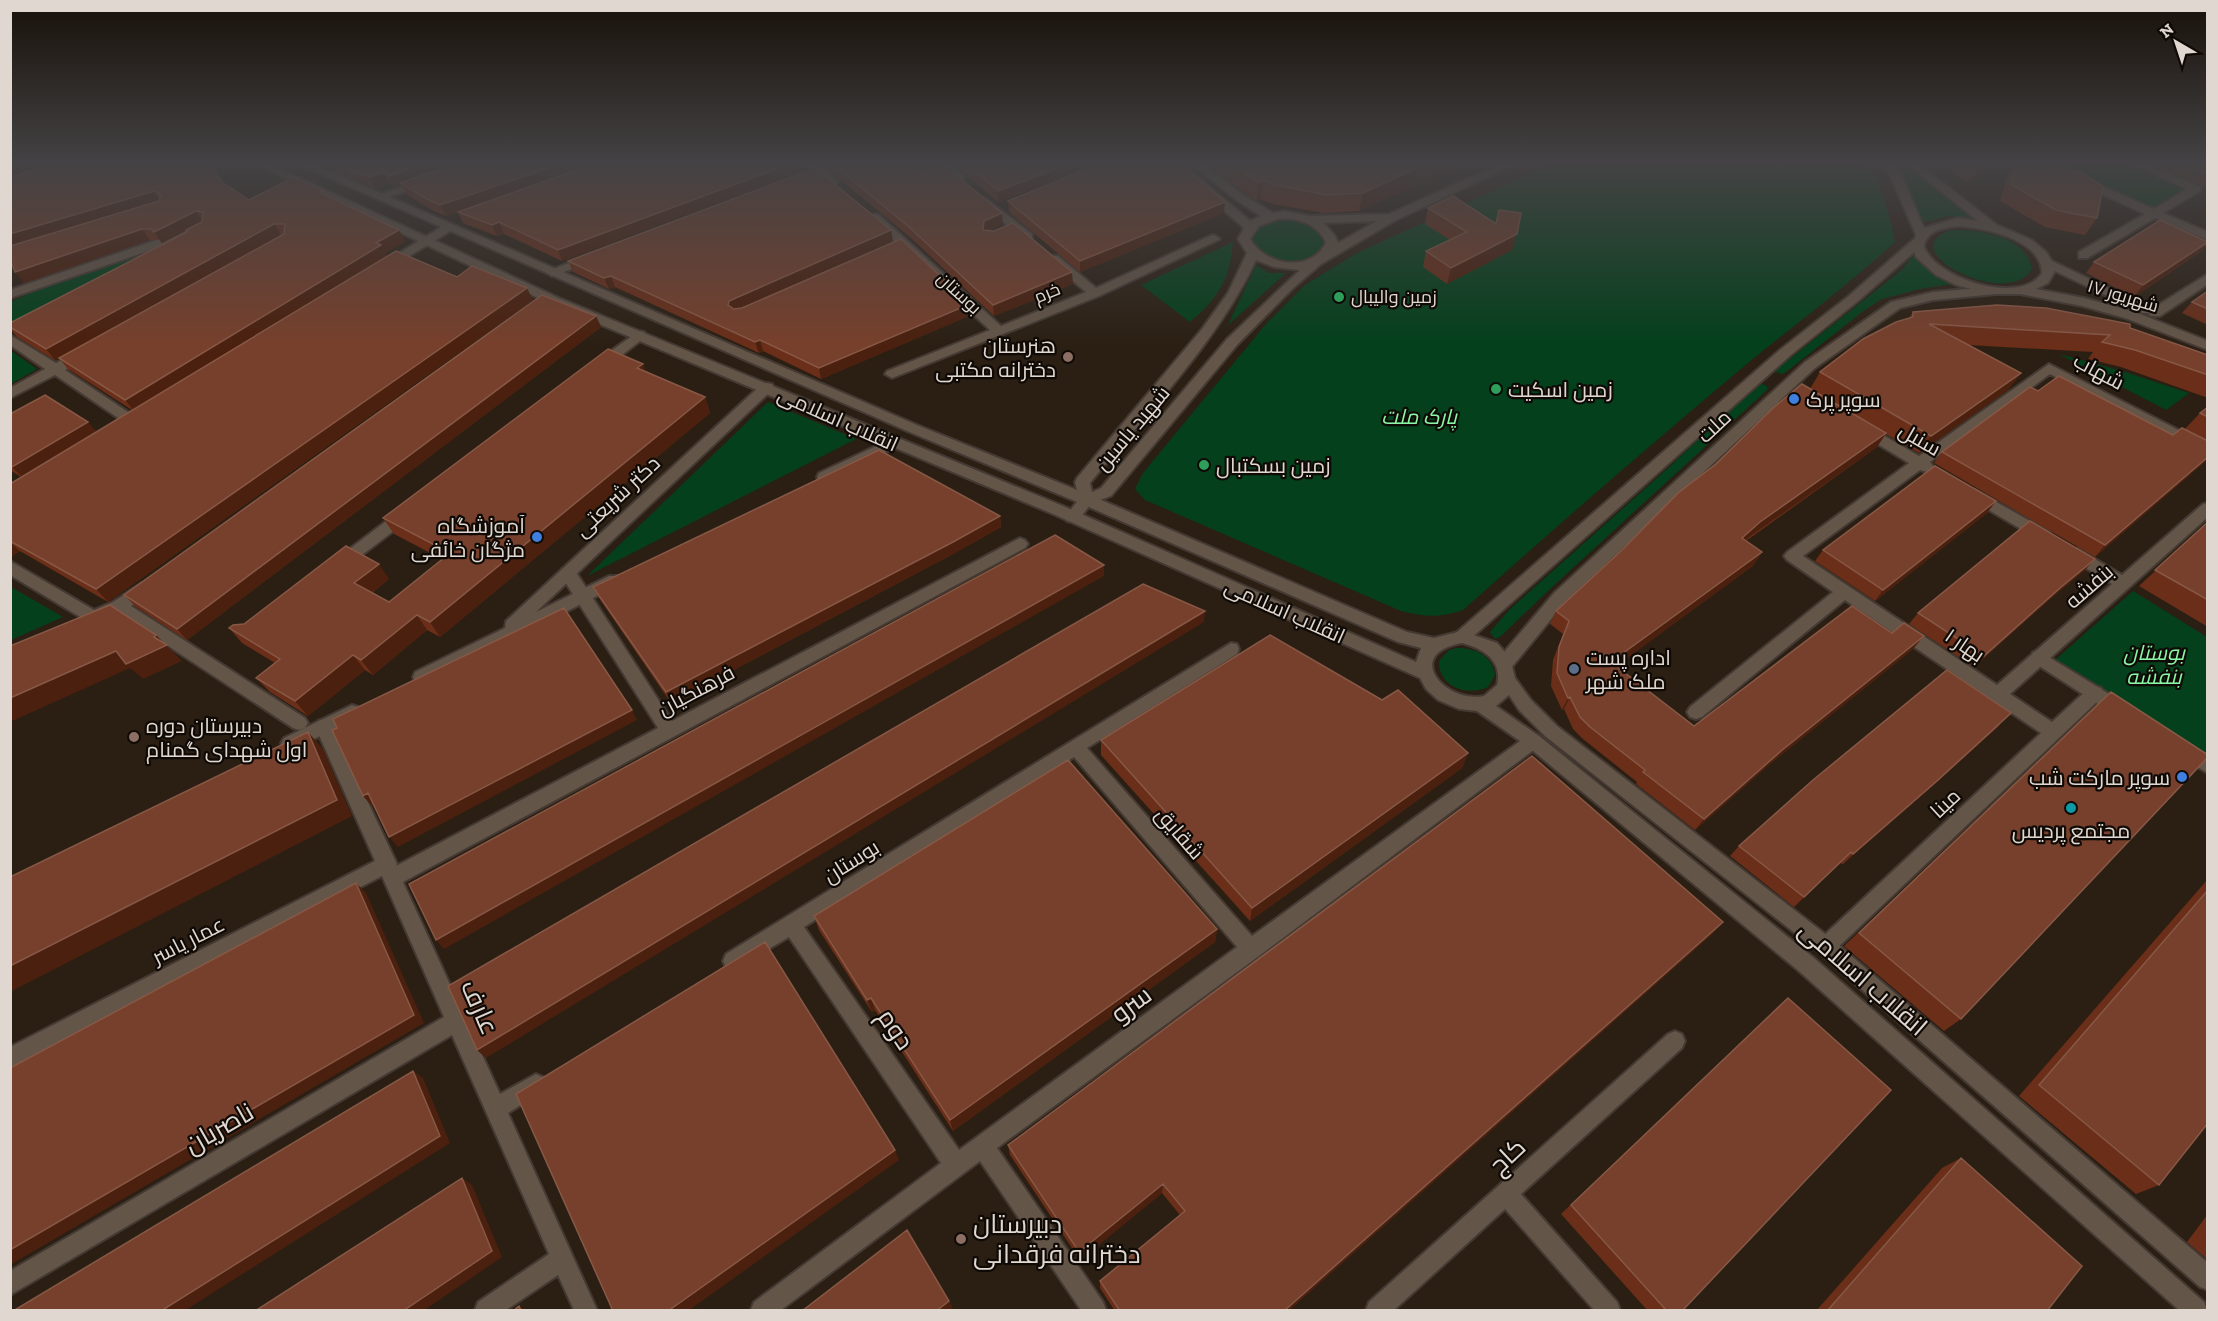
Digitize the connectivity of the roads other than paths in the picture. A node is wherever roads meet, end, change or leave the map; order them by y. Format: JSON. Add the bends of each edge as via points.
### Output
{"nodes":[{"id":1,"x":385,"y":223,"type":"edge"},
{"id":2,"x":439,"y":223,"type":"edge"},
{"id":3,"x":449,"y":223,"type":"edge"},
{"id":4,"x":877,"y":223,"type":"edge"},
{"id":5,"x":1012,"y":223,"type":"edge"},
{"id":6,"x":1245,"y":223,"type":"edge"},
{"id":7,"x":1259,"y":223,"type":"edge"},
{"id":8,"x":1314,"y":223,"type":"edge"},
{"id":9,"x":1382,"y":223,"type":"edge"},
{"id":10,"x":1913,"y":223,"type":"edge"},
{"id":11,"x":1988,"y":223,"type":"edge"},
{"id":12,"x":2138,"y":223,"type":"edge"},
{"id":13,"x":2176,"y":223,"type":"edge"},
{"id":14,"x":444,"y":225,"type":"junction"},
{"id":15,"x":1015,"y":226,"type":"junction"},
{"id":16,"x":1250,"y":227,"type":"junction"},
{"id":17,"x":1995,"y":228,"type":"junction"},
{"id":18,"x":999,"y":234,"type":"edge"},
{"id":19,"x":2208,"y":237,"type":"edge"},
{"id":20,"x":1214,"y":239,"type":"dead end"},
{"id":21,"x":1919,"y":239,"type":"junction"},
{"id":22,"x":424,"y":241,"type":"junction"},
{"id":23,"x":1253,"y":253,"type":"junction"},
{"id":24,"x":597,"y":255,"type":"edge"},
{"id":25,"x":2083,"y":255,"type":"dead end"},
{"id":26,"x":1321,"y":258,"type":"junction"},
{"id":27,"x":2046,"y":263,"type":"junction"},
{"id":28,"x":133,"y":266,"type":"edge"},
{"id":29,"x":374,"y":272,"type":"edge"},
{"id":30,"x":552,"y":272,"type":"junction"},
{"id":31,"x":2208,"y":278,"type":"edge"},
{"id":32,"x":10,"y":280,"type":"edge"},
{"id":33,"x":1992,"y":291,"type":"junction"},
{"id":34,"x":2024,"y":291,"type":"junction"},
{"id":35,"x":1095,"y":292,"type":"junction"},
{"id":36,"x":11,"y":295,"type":"edge"},
{"id":37,"x":2155,"y":313,"type":"junction"},
{"id":38,"x":1000,"y":332,"type":"junction"},
{"id":39,"x":2208,"y":334,"type":"edge"},
{"id":40,"x":639,"y":335,"type":"junction"},
{"id":41,"x":10,"y":339,"type":"edge"},
{"id":42,"x":2208,"y":346,"type":"edge"},
{"id":43,"x":95,"y":347,"type":"edge"},
{"id":44,"x":55,"y":369,"type":"junction"},
{"id":45,"x":592,"y":371,"type":"edge"},
{"id":46,"x":892,"y":374,"type":"dead end"},
{"id":47,"x":767,"y":387,"type":"junction"},
{"id":48,"x":10,"y":394,"type":"edge"},
{"id":49,"x":132,"y":421,"type":"edge"},
{"id":50,"x":1849,"y":421,"type":"edge"},
{"id":51,"x":893,"y":443,"type":"junction"},
{"id":52,"x":2208,"y":451,"type":"edge"},
{"id":53,"x":1920,"y":462,"type":"junction"},
{"id":54,"x":1940,"y":474,"type":"edge"},
{"id":55,"x":809,"y":484,"type":"edge"},
{"id":56,"x":1961,"y":487,"type":"edge"},
{"id":57,"x":1087,"y":500,"type":"junction"},
{"id":58,"x":421,"y":502,"type":"edge"},
{"id":59,"x":2208,"y":508,"type":"edge"},
{"id":60,"x":1072,"y":516,"type":"junction"},
{"id":61,"x":1020,"y":544,"type":"dead end"},
{"id":62,"x":10,"y":567,"type":"edge"},
{"id":63,"x":632,"y":571,"type":"edge"},
{"id":64,"x":568,"y":573,"type":"junction"},
{"id":65,"x":326,"y":575,"type":"edge"},
{"id":66,"x":159,"y":579,"type":"edge"},
{"id":67,"x":2124,"y":583,"type":"junction"},
{"id":68,"x":1844,"y":592,"type":"junction"},
{"id":69,"x":583,"y":596,"type":"junction"},
{"id":70,"x":119,"y":606,"type":"junction"},
{"id":71,"x":93,"y":617,"type":"junction"},
{"id":72,"x":72,"y":625,"type":"edge"},
{"id":73,"x":1462,"y":637,"type":"junction"},
{"id":74,"x":498,"y":638,"type":"junction"},
{"id":75,"x":1434,"y":644,"type":"junction"},
{"id":76,"x":1231,"y":649,"type":"dead end"},
{"id":77,"x":2039,"y":657,"type":"junction"},
{"id":78,"x":1506,"y":672,"type":"junction"},
{"id":79,"x":1424,"y":673,"type":"junction"},
{"id":80,"x":404,"y":686,"type":"edge"},
{"id":81,"x":2095,"y":693,"type":"junction"},
{"id":82,"x":1998,"y":694,"type":"junction"},
{"id":83,"x":373,"y":702,"type":"edge"},
{"id":84,"x":1480,"y":704,"type":"junction"},
{"id":85,"x":1696,"y":712,"type":"dead end"},
{"id":86,"x":2134,"y":719,"type":"edge"},
{"id":87,"x":299,"y":723,"type":"dead end"},
{"id":88,"x":324,"y":726,"type":"junction"},
{"id":89,"x":669,"y":730,"type":"junction"},
{"id":90,"x":2053,"y":732,"type":"junction"},
{"id":91,"x":2164,"y":738,"type":"edge"},
{"id":92,"x":1533,"y":741,"type":"junction"},
{"id":93,"x":1075,"y":746,"type":"junction"},
{"id":94,"x":272,"y":752,"type":"edge"},
{"id":95,"x":2208,"y":766,"type":"edge"},
{"id":96,"x":391,"y":870,"type":"junction"},
{"id":97,"x":792,"y":925,"type":"junction"},
{"id":98,"x":1826,"y":946,"type":"junction"},
{"id":99,"x":1252,"y":950,"type":"junction"},
{"id":100,"x":713,"y":974,"type":"edge"},
{"id":101,"x":457,"y":1021,"type":"junction"},
{"id":102,"x":1674,"y":1041,"type":"dead end"},
{"id":103,"x":10,"y":1058,"type":"edge"},
{"id":104,"x":555,"y":1072,"type":"edge"},
{"id":105,"x":495,"y":1109,"type":"junction"},
{"id":106,"x":982,"y":1145,"type":"junction"},
{"id":107,"x":955,"y":1164,"type":"junction"},
{"id":108,"x":1507,"y":1195,"type":"junction"},
{"id":109,"x":563,"y":1258,"type":"junction"},
{"id":110,"x":2208,"y":1279,"type":"edge"},
{"id":111,"x":10,"y":1284,"type":"edge"},
{"id":112,"x":486,"y":1311,"type":"edge"},
{"id":113,"x":586,"y":1311,"type":"edge"},
{"id":114,"x":762,"y":1311,"type":"edge"},
{"id":115,"x":1095,"y":1311,"type":"edge"},
{"id":116,"x":1377,"y":1311,"type":"edge"},
{"id":117,"x":1609,"y":1311,"type":"edge"},
{"id":118,"x":2196,"y":1311,"type":"edge"}],
"edges":[{"from":1,"to":22,"type":"street","name":"انقلاب اسلامی"},
{"from":2,"to":14,"type":"street","name":"انقلاب اسلامی"},
{"from":3,"to":14,"type":"street"},
{"from":4,"to":38,"type":"street","name":"بوستان"},
{"from":5,"to":15,"type":"street"},
{"from":6,"to":16,"type":"street"},
{"from":7,"to":16,"type":"street","name":"شهید یاسین"},
{"from":8,"to":26,"type":"street","via":[[1331,236],[1332,243]]},
{"from":9,"to":26,"type":"street","name":"شهید یاسین"},
{"from":10,"to":21,"type":"street"},
{"from":11,"to":17,"type":"street"},
{"from":12,"to":25,"type":"street"},
{"from":13,"to":19,"type":"street"},
{"from":14,"to":22,"type":"street"},
{"from":14,"to":30,"type":"street","name":"انقلاب اسلامی"},
{"from":15,"to":18,"type":"street"},
{"from":15,"to":35,"type":"street"},
{"from":16,"to":23,"type":"street","via":[[1244,239]]},
{"from":17,"to":21,"type":"street","via":[[1942,224],[1929,228]]},
{"from":17,"to":27,"type":"street","via":[[2028,243]]},
{"from":20,"to":35,"type":"street","name":"خرم"},
{"from":21,"to":33,"type":"street","via":[[1924,258],[1940,272],[1964,284]]},
{"from":21,"to":73,"type":"street","name":"ملت"},
{"from":22,"to":29,"type":"street"},
{"from":22,"to":40,"type":"street","name":"انقلاب اسلامی","via":[[542,301]]},
{"from":23,"to":26,"type":"street","name":"شهید یاسین","via":[[1283,265],[1304,265]]},
{"from":23,"to":57,"type":"street","name":"شهید یاسین","via":[[1234,293],[1207,332],[1082,482]]},
{"from":24,"to":30,"type":"street"},
{"from":26,"to":57,"type":"street","name":"شهید یاسین","via":[[1251,320],[1106,492]]},
{"from":27,"to":34,"type":"street","via":[[2049,272],[2045,280]]},
{"from":27,"to":37,"type":"street","name":"۱۷ شهریور"},
{"from":28,"to":36,"type":"street","via":[[204,228]]},
{"from":30,"to":57,"type":"street","name":"انقلاب اسلامی","via":[[912,429]]},
{"from":31,"to":37,"type":"street"},
{"from":32,"to":36,"type":"street"},
{"from":33,"to":34,"type":"street","name":"۱۷ شهریور"},
{"from":33,"to":78,"type":"street","name":"ملت","via":[[1933,296],[1896,305],[1810,365],[1793,389],[1560,597]]},
{"from":34,"to":42,"type":"street","name":"۱۷ شهریور","via":[[2130,315]]},
{"from":35,"to":38,"type":"street","name":"خرم"},
{"from":37,"to":39,"type":"street","name":"۱۷ شهریور"},
{"from":38,"to":46,"type":"street","name":"خرم"},
{"from":40,"to":45,"type":"street"},
{"from":40,"to":47,"type":"street","name":"انقلاب اسلامی"},
{"from":41,"to":44,"type":"street"},
{"from":43,"to":44,"type":"street"},
{"from":44,"to":48,"type":"street"},
{"from":44,"to":49,"type":"street"},
{"from":47,"to":51,"type":"street","name":"انقلاب اسلامی"},
{"from":47,"to":64,"type":"street","name":"دکتر شریعتی"},
{"from":50,"to":53,"type":"street","name":"سنبل"},
{"from":51,"to":55,"type":"street"},
{"from":51,"to":60,"type":"street","name":"انقلاب اسلامی"},
{"from":52,"to":53,"type":"street","name":"شهاب","via":[[2049,368]]},
{"from":53,"to":54,"type":"street","name":"سنبل"},
{"from":53,"to":68,"type":"street","name":"بهار ۱","via":[[1792,556]]},
{"from":56,"to":67,"type":"street"},
{"from":57,"to":60,"type":"street"},
{"from":57,"to":75,"type":"street","name":"انقلاب اسلامی","via":[[1404,638]]},
{"from":58,"to":65,"type":"street"},
{"from":59,"to":67,"type":"street","name":"بنفشه"},
{"from":60,"to":79,"type":"street","name":"انقلاب اسلامی"},
{"from":61,"to":89,"type":"street","name":"فرهنگیان"},
{"from":62,"to":71,"type":"street"},
{"from":63,"to":69,"type":"street","name":"دکتر شریعتی"},
{"from":64,"to":69,"type":"street"},
{"from":64,"to":74,"type":"street","name":"دکتر شریعتی"},
{"from":66,"to":70,"type":"street"},
{"from":67,"to":77,"type":"street","name":"بنفشه"},
{"from":68,"to":82,"type":"street","name":"بهار ۱"},
{"from":68,"to":85,"type":"street"},
{"from":69,"to":74,"type":"street","name":"دکتر شریعتی"},
{"from":69,"to":89,"type":"street"},
{"from":70,"to":71,"type":"street"},
{"from":70,"to":87,"type":"street"},
{"from":71,"to":72,"type":"street"},
{"from":73,"to":75,"type":"street","name":"انقلاب اسلامی"},
{"from":73,"to":78,"type":"street","name":"انقلاب اسلامی","via":[[1488,645]]},
{"from":74,"to":80,"type":"street","name":"دکتر شریعتی"},
{"from":75,"to":79,"type":"street","via":[[1426,652]]},
{"from":76,"to":93,"type":"street","name":"بوستان"},
{"from":77,"to":81,"type":"street"},
{"from":77,"to":82,"type":"street","name":"بنفشه"},
{"from":78,"to":84,"type":"street","via":[[1504,691]]},
{"from":78,"to":98,"type":"street","name":"انقلاب اسلامی","via":[[1525,705],[1551,730]]},
{"from":79,"to":84,"type":"street","name":"انقلاب اسلامی","via":[[1440,694],[1454,701]]},
{"from":81,"to":86,"type":"street"},
{"from":81,"to":90,"type":"street","name":"مینا"},
{"from":82,"to":90,"type":"street","name":"بهار ۱"},
{"from":83,"to":88,"type":"street"},
{"from":84,"to":92,"type":"street","name":"انقلاب اسلامی"},
{"from":88,"to":94,"type":"street"},
{"from":88,"to":96,"type":"street","name":"عارف"},
{"from":89,"to":96,"type":"street","name":"فرهنگیان"},
{"from":90,"to":98,"type":"street","name":"مینا"},
{"from":91,"to":95,"type":"street"},
{"from":92,"to":99,"type":"street","name":"سرو"},
{"from":92,"to":118,"type":"street","name":"انقلاب اسلامی","via":[[1873,1021]]},
{"from":93,"to":97,"type":"street","name":"بوستان"},
{"from":93,"to":99,"type":"street","name":"شقایق"},
{"from":96,"to":101,"type":"street","name":"عارف"},
{"from":96,"to":103,"type":"street","name":"عمار یاسر"},
{"from":97,"to":100,"type":"street","name":"بوستان"},
{"from":97,"to":107,"type":"street","name":"دوم"},
{"from":98,"to":110,"type":"street","name":"انقلاب اسلامی"},
{"from":99,"to":106,"type":"street","name":"سرو"},
{"from":101,"to":105,"type":"street","name":"عارف"},
{"from":101,"to":111,"type":"street","name":"ناصریان"},
{"from":102,"to":108,"type":"street","name":"کاج"},
{"from":104,"to":105,"type":"street"},
{"from":105,"to":109,"type":"street","name":"عارف"},
{"from":106,"to":107,"type":"street","name":"سرو"},
{"from":106,"to":115,"type":"street"},
{"from":107,"to":114,"type":"street","name":"سرو"},
{"from":108,"to":116,"type":"street","name":"کاج"},
{"from":108,"to":117,"type":"street"},
{"from":109,"to":112,"type":"street"},
{"from":109,"to":113,"type":"street","name":"عارف"}]}
